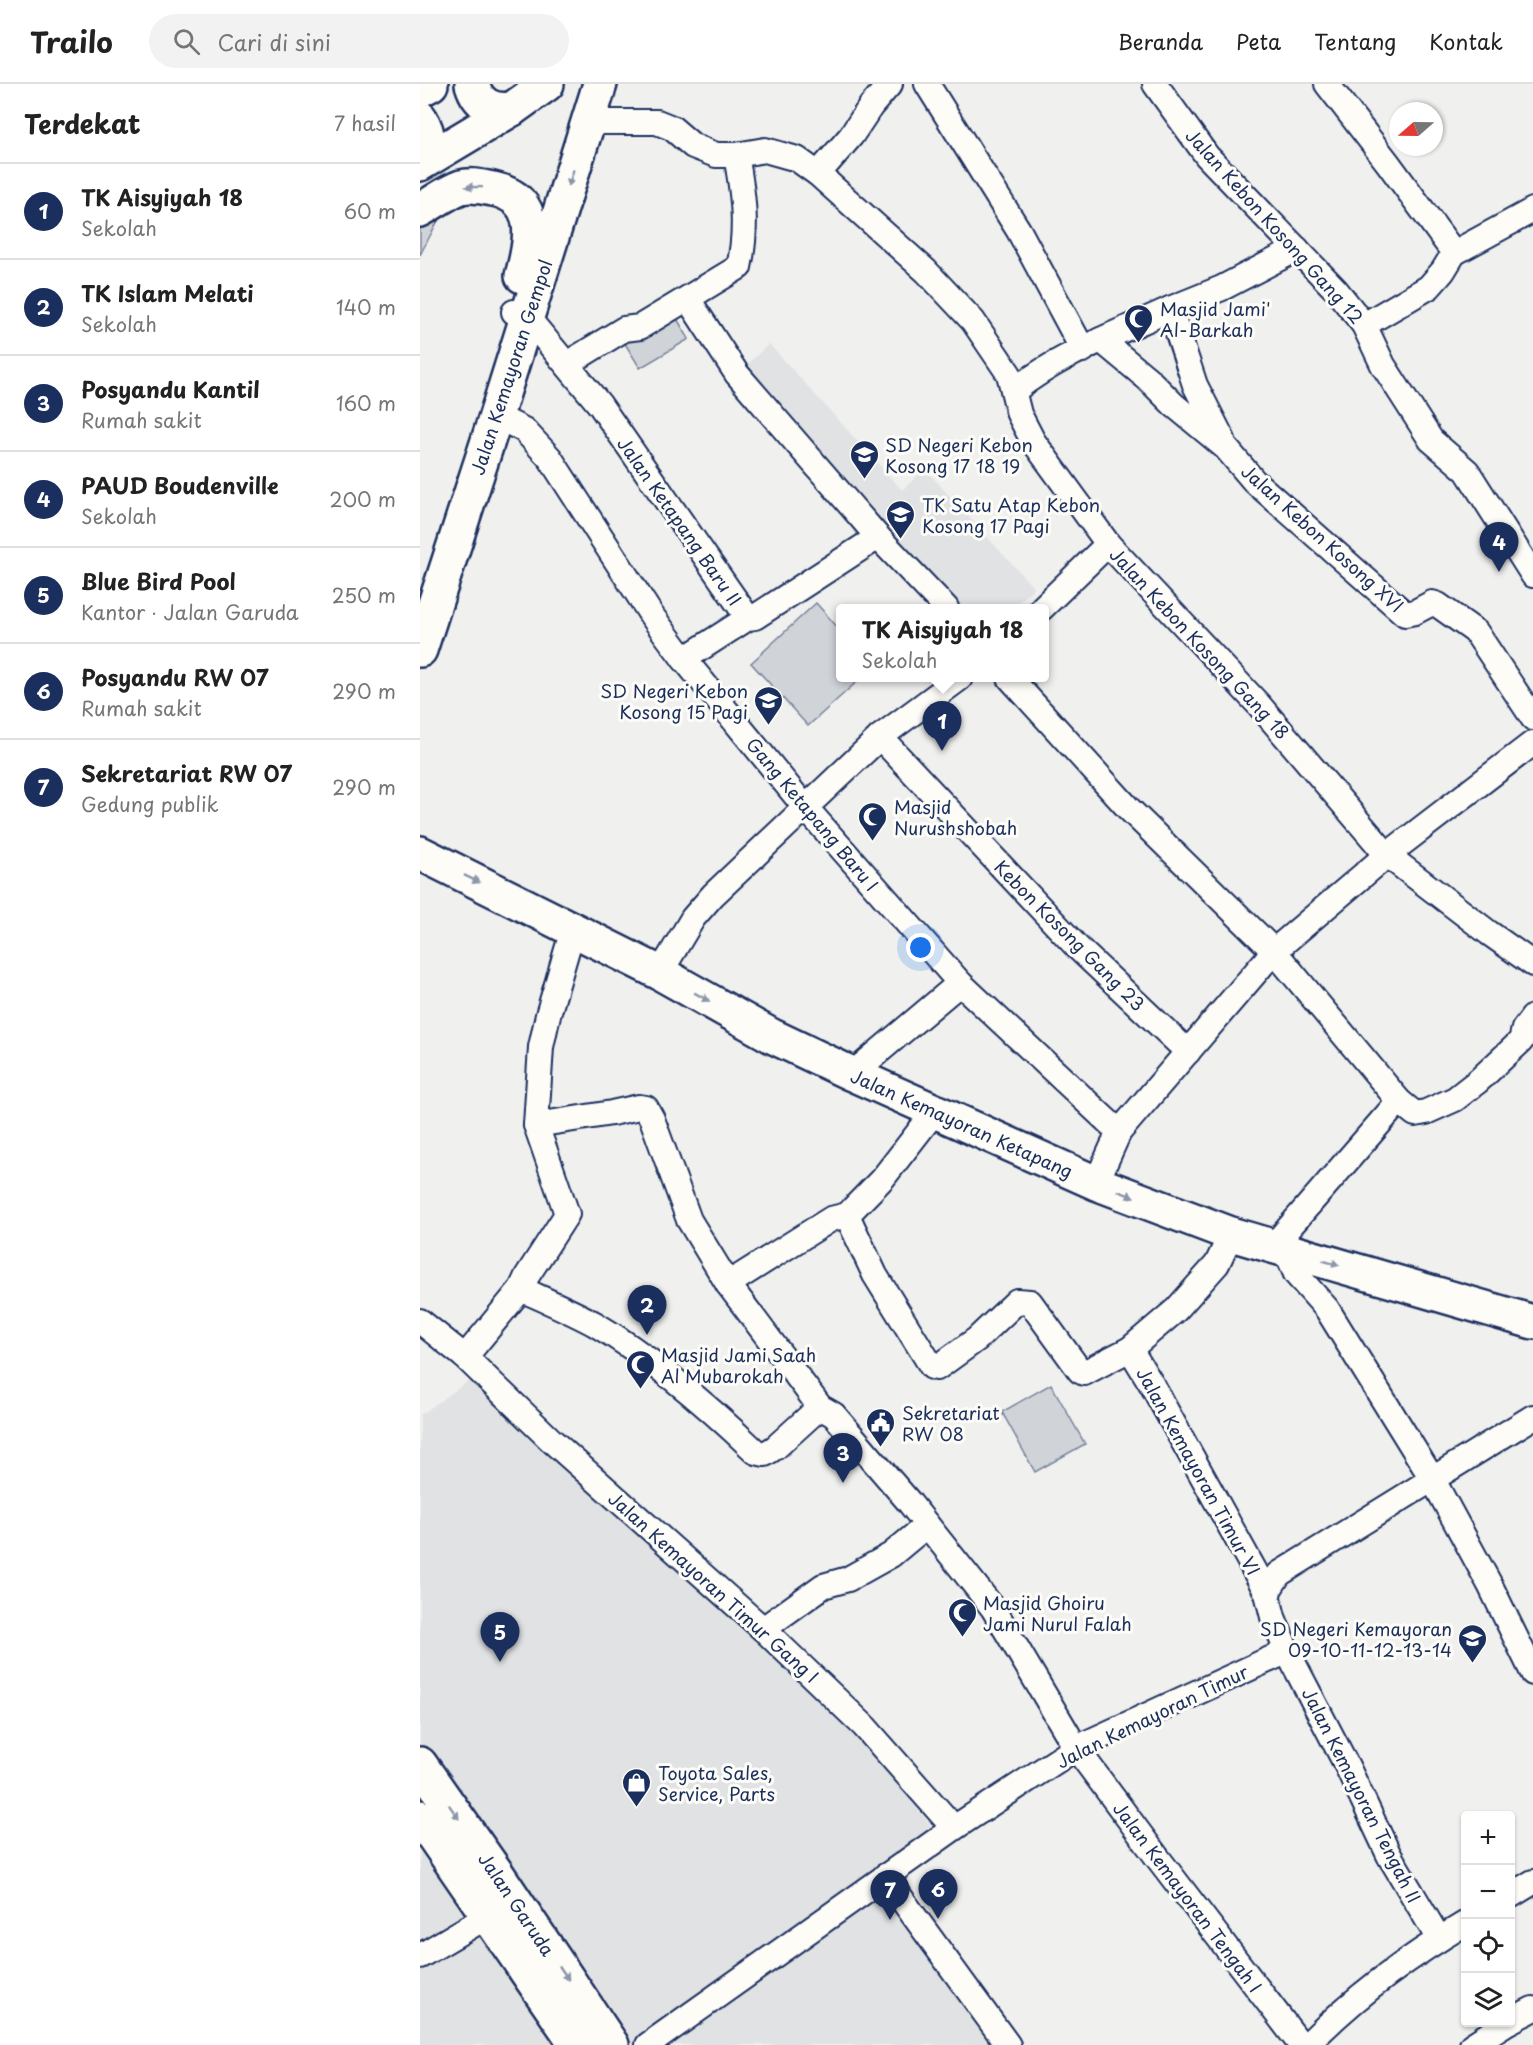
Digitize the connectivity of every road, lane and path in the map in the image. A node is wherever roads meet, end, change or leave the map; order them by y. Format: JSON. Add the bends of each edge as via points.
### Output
{"nodes":[{"id":1,"x":431,"y":84,"type":"edge"},
{"id":2,"x":472,"y":84,"type":"edge"},
{"id":3,"x":548,"y":84,"type":"edge"},
{"id":4,"x":600,"y":84,"type":"edge"},
{"id":5,"x":890,"y":84,"type":"edge"},
{"id":6,"x":927,"y":84,"type":"edge"},
{"id":7,"x":1155,"y":84,"type":"edge"},
{"id":8,"x":1327,"y":84,"type":"edge"},
{"id":9,"x":420,"y":90,"type":"edge"},
{"id":10,"x":512,"y":109,"type":"junction"},
{"id":11,"x":420,"y":118,"type":"edge"},
{"id":12,"x":588,"y":122,"type":"junction"},
{"id":13,"x":736,"y":155,"type":"junction"},
{"id":14,"x":421,"y":163,"type":"edge"},
{"id":15,"x":818,"y":174,"type":"junction"},
{"id":16,"x":420,"y":210,"type":"edge"},
{"id":17,"x":1532,"y":214,"type":"edge"},
{"id":18,"x":1297,"y":249,"type":"junction"},
{"id":19,"x":1454,"y":254,"type":"junction"},
{"id":20,"x":688,"y":299,"type":"junction"},
{"id":21,"x":1170,"y":309,"type":"junction"},
{"id":22,"x":520,"y":314,"type":"junction"},
{"id":23,"x":1364,"y":325,"type":"junction"},
{"id":24,"x":1092,"y":345,"type":"junction"},
{"id":25,"x":567,"y":364,"type":"junction"},
{"id":26,"x":1014,"y":391,"type":"junction"},
{"id":27,"x":496,"y":416,"type":"junction"},
{"id":28,"x":1226,"y":447,"type":"junction"},
{"id":29,"x":878,"y":537,"type":"junction"},
{"id":30,"x":1108,"y":544,"type":"junction"},
{"id":31,"x":1533,"y":575,"type":"edge"},
{"id":32,"x":420,"y":590,"type":"edge"},
{"id":33,"x":940,"y":604,"type":"edge"},
{"id":34,"x":1047,"y":604,"type":"edge"},
{"id":35,"x":748,"y":618,"type":"junction"},
{"id":36,"x":420,"y":650,"type":"edge"},
{"id":37,"x":684,"y":659,"type":"junction"},
{"id":38,"x":955,"y":682,"type":"edge"},
{"id":39,"x":1014,"y":682,"type":"edge"},
{"id":40,"x":1533,"y":718,"type":"edge"},
{"id":41,"x":880,"y":737,"type":"junction"},
{"id":42,"x":1533,"y":743,"type":"edge"},
{"id":43,"x":805,"y":807,"type":"junction"},
{"id":44,"x":420,"y":854,"type":"edge"},
{"id":45,"x":1387,"y":855,"type":"junction"},
{"id":46,"x":573,"y":929,"type":"junction"},
{"id":47,"x":1274,"y":951,"type":"junction"},
{"id":48,"x":1533,"y":964,"type":"edge"},
{"id":49,"x":660,"y":974,"type":"junction"},
{"id":50,"x":960,"y":982,"type":"junction"},
{"id":51,"x":1533,"y":1017,"type":"edge"},
{"id":52,"x":1527,"y":1048,"type":"edge"},
{"id":53,"x":1188,"y":1052,"type":"junction"},
{"id":54,"x":852,"y":1074,"type":"junction"},
{"id":55,"x":1399,"y":1101,"type":"junction"},
{"id":56,"x":935,"y":1111,"type":"junction"},
{"id":57,"x":536,"y":1125,"type":"junction"},
{"id":58,"x":1119,"y":1132,"type":"junction"},
{"id":59,"x":1096,"y":1183,"type":"junction"},
{"id":60,"x":847,"y":1215,"type":"junction"},
{"id":61,"x":1232,"y":1234,"type":"junction"},
{"id":62,"x":1280,"y":1248,"type":"junction"},
{"id":63,"x":728,"y":1284,"type":"junction"},
{"id":64,"x":521,"y":1289,"type":"junction"},
{"id":65,"x":420,"y":1322,"type":"edge"},
{"id":66,"x":1533,"y":1322,"type":"edge"},
{"id":67,"x":1130,"y":1349,"type":"junction"},
{"id":68,"x":465,"y":1357,"type":"junction"},
{"id":69,"x":819,"y":1407,"type":"junction"},
{"id":70,"x":1533,"y":1417,"type":"edge"},
{"id":71,"x":1433,"y":1480,"type":"junction"},
{"id":72,"x":927,"y":1525,"type":"junction"},
{"id":73,"x":1267,"y":1593,"type":"junction"},
{"id":74,"x":763,"y":1629,"type":"junction"},
{"id":75,"x":1286,"y":1649,"type":"junction"},
{"id":76,"x":1533,"y":1673,"type":"edge"},
{"id":77,"x":1076,"y":1748,"type":"junction"},
{"id":78,"x":420,"y":1764,"type":"edge"},
{"id":79,"x":420,"y":1817,"type":"edge"},
{"id":80,"x":954,"y":1827,"type":"junction"},
{"id":81,"x":885,"y":1876,"type":"junction"},
{"id":82,"x":1533,"y":1882,"type":"edge"},
{"id":83,"x":1515,"y":1893,"type":"edge"},
{"id":84,"x":488,"y":1916,"type":"junction"},
{"id":85,"x":1461,"y":1926,"type":"edge"},
{"id":86,"x":1438,"y":1939,"type":"junction"},
{"id":87,"x":420,"y":1956,"type":"edge"},
{"id":88,"x":1533,"y":2009,"type":"edge"},
{"id":89,"x":1515,"y":2019,"type":"edge"},
{"id":90,"x":1501,"y":2027,"type":"edge"},
{"id":91,"x":578,"y":2045,"type":"edge"},
{"id":92,"x":612,"y":2045,"type":"edge"},
{"id":93,"x":648,"y":2045,"type":"edge"},
{"id":94,"x":1008,"y":2045,"type":"edge"},
{"id":95,"x":1300,"y":2045,"type":"edge"},
{"id":96,"x":1307,"y":2045,"type":"edge"},
{"id":97,"x":1472,"y":2045,"type":"edge"}],
"edges":[{"from":1,"to":9,"type":"main road"},
{"from":2,"to":10,"type":"main road","via":[[483,103],[502,111]]},
{"from":3,"to":10,"type":"main road"},
{"from":4,"to":12,"type":"main road","name":"Jalan Kemayoran Gempol"},
{"from":5,"to":15,"type":"street"},
{"from":6,"to":24,"type":"street"},
{"from":7,"to":18,"type":"street","name":"Jalan Kebon Kosong Gang 12","via":[[1207,156]]},
{"from":8,"to":19,"type":"street"},
{"from":10,"to":14,"type":"main road"},
{"from":11,"to":14,"type":"main road","via":[[429,140]]},
{"from":12,"to":13,"type":"street","name":"Jalan Kebon Kosong Gang 18","via":[[657,122],[672,128],[693,146],[716,155]]},
{"from":12,"to":22,"type":"main road","name":"Jalan Kemayoran Gempol","one_way":true},
{"from":13,"to":15,"type":"street","name":"Jalan Kebon Kosong Gang 18","via":[[765,150],[797,159]]},
{"from":13,"to":20,"type":"street","via":[[744,215],[739,267]]},
{"from":15,"to":26,"type":"street","name":"Jalan Kebon Kosong Gang 18","via":[[926,271],[973,321],[1009,374]]},
{"from":22,"to":16,"type":"main road","name":"Jalan Kemayoran Gempol","one_way":true,"via":[[530,227],[519,202],[502,191],[474,185],[459,188]]},
{"from":17,"to":19,"type":"street"},
{"from":18,"to":21,"type":"street","via":[[1222,288]]},
{"from":18,"to":23,"type":"street","name":"Jalan Kebon Kosong Gang 12"},
{"from":19,"to":23,"type":"street","via":[[1429,287]]},
{"from":20,"to":25,"type":"street","via":[[640,327],[624,329]]},
{"from":20,"to":29,"type":"street","via":[[737,374]]},
{"from":21,"to":24,"type":"street"},
{"from":21,"to":28,"type":"street","via":[[1195,385]]},
{"from":22,"to":25,"type":"street","name":"Jalan Ketapang Baru II"},
{"from":22,"to":27,"type":"main road","name":"Jalan Kemayoran Gempol"},
{"from":22,"to":32,"type":"main road","name":"Jalan Kemayoran Gempol"},
{"from":23,"to":31,"type":"street","name":"Jalan Kebon Kosong Gang 12","via":[[1383,364],[1431,440],[1467,471]]},
{"from":24,"to":26,"type":"street","via":[[1030,377]]},
{"from":24,"to":28,"type":"street","name":"Jalan Kebon Kosong XVI","via":[[1148,379]]},
{"from":25,"to":35,"type":"street","name":"Jalan Ketapang Baru II","via":[[600,405]]},
{"from":26,"to":30,"type":"street","name":"Jalan Kebon Kosong Gang 18","via":[[1019,414],[1033,441]]},
{"from":27,"to":36,"type":"main road","name":"Jalan Kemayoran Gempol"},
{"from":27,"to":37,"type":"street","name":"Gang Ketapang Baru I","via":[[524,429],[550,458]]},
{"from":28,"to":40,"type":"street","name":"Jalan Kebon Kosong XVI","via":[[1254,481],[1405,614],[1438,604],[1476,632]]},
{"from":29,"to":33,"type":"street"},
{"from":29,"to":35,"type":"street","name":"Jalan Ketapang Baru II"},
{"from":30,"to":34,"type":"street"},
{"from":30,"to":45,"type":"street","name":"Jalan Kebon Kosong Gang 18","via":[[1259,705]]},
{"from":35,"to":37,"type":"street"},
{"from":37,"to":43,"type":"street","name":"Gang Ketapang Baru I"},
{"from":38,"to":41,"type":"street"},
{"from":39,"to":47,"type":"street","via":[[1129,809]]},
{"from":41,"to":43,"type":"street"},
{"from":41,"to":53,"type":"street","name":"Kebon Kosong Gang 23","via":[[1078,948]]},
{"from":42,"to":45,"type":"street"},
{"from":43,"to":49,"type":"street","via":[[693,918]]},
{"from":43,"to":50,"type":"street","name":"Gang Ketapang Baru I"},
{"from":44,"to":46,"type":"main road","name":"Jalan Kemayoran Ketapang","one_way":true},
{"from":45,"to":47,"type":"street"},
{"from":45,"to":48,"type":"street","name":"Jalan Kebon Kosong Gang 18"},
{"from":46,"to":49,"type":"main road","name":"Jalan Kemayoran Ketapang"},
{"from":46,"to":57,"type":"street","via":[[541,1047]]},
{"from":47,"to":53,"type":"street"},
{"from":47,"to":55,"type":"street"},
{"from":49,"to":54,"type":"main road","name":"Jalan Kemayoran Ketapang","one_way":true,"via":[[772,1036]]},
{"from":50,"to":54,"type":"street"},
{"from":50,"to":58,"type":"street","name":"Gang Ketapang Baru I"},
{"from":51,"to":52,"type":"street","via":[[1524,1029]]},
{"from":52,"to":55,"type":"street","via":[[1455,1099],[1426,1112],[1415,1114]]},
{"from":53,"to":58,"type":"street"},
{"from":54,"to":56,"type":"main road","name":"Jalan Kemayoran Ketapang"},
{"from":55,"to":62,"type":"street"},
{"from":56,"to":59,"type":"main road","name":"Jalan Kemayoran Ketapang"},
{"from":56,"to":60,"type":"street","via":[[883,1178]]},
{"from":57,"to":63,"type":"street","name":"Jalan Kemayoran Tengah I","via":[[646,1108],[689,1220]]},
{"from":57,"to":64,"type":"street","via":[[567,1214]]},
{"from":58,"to":59,"type":"street"},
{"from":59,"to":61,"type":"main road","name":"Jalan Kemayoran Ketapang","one_way":true},
{"from":60,"to":63,"type":"street","via":[[831,1219]]},
{"from":60,"to":67,"type":"street","via":[[875,1275],[933,1367],[977,1339],[1017,1301],[1030,1302],[1084,1373]]},
{"from":61,"to":62,"type":"main road","name":"Jalan Kemayoran Ketapang"},
{"from":61,"to":67,"type":"street","via":[[1217,1264],[1176,1310]]},
{"from":62,"to":66,"type":"main road","name":"Jalan Kemayoran Ketapang","one_way":true},
{"from":62,"to":71,"type":"street","via":[[1296,1274],[1327,1309]]},
{"from":63,"to":69,"type":"street","name":"Jalan Kemayoran Tengah I"},
{"from":64,"to":68,"type":"street"},
{"from":64,"to":69,"type":"street","via":[[620,1340],[715,1412],[756,1452],[765,1454],[776,1447]]},
{"from":65,"to":68,"type":"street","name":"Jalan Kemayoran Timur Gang I"},
{"from":67,"to":73,"type":"street","name":"Jalan Kemayoran Timur VI"},
{"from":68,"to":74,"type":"street","name":"Jalan Kemayoran Timur Gang I","via":[[560,1448]]},
{"from":69,"to":72,"type":"street","name":"Jalan Kemayoran Tengah I","via":[[834,1415]]},
{"from":70,"to":71,"type":"street"},
{"from":71,"to":73,"type":"street","via":[[1279,1574]]},
{"from":71,"to":76,"type":"street"},
{"from":72,"to":74,"type":"street","via":[[891,1555],[848,1579],[823,1586]]},
{"from":72,"to":77,"type":"street","name":"Jalan Kemayoran Tengah I","via":[[993,1608]]},
{"from":73,"to":75,"type":"street"},
{"from":74,"to":80,"type":"street","name":"Jalan Kemayoran Timur Gang I","via":[[864,1726]]},
{"from":75,"to":77,"type":"street","name":"Jalan Kemayoran Timur"},
{"from":75,"to":86,"type":"street","name":"Jalan Kemayoran Tengah II","via":[[1389,1855]]},
{"from":77,"to":80,"type":"street","name":"Jalan Kemayoran Timur"},
{"from":77,"to":95,"type":"street","name":"Jalan Kemayoran Tengah I"},
{"from":78,"to":92,"type":"main road","name":"Jalan Garuda","one_way":true},
{"from":79,"to":84,"type":"main road","name":"Jalan Garuda"},
{"from":80,"to":81,"type":"street","name":"Jalan Kemayoran Timur"},
{"from":81,"to":93,"type":"street","name":"Jalan Kemayoran Timur"},
{"from":81,"to":94,"type":"street"},
{"from":82,"to":83,"type":"street"},
{"from":84,"to":87,"type":"street"},
{"from":84,"to":91,"type":"main road","name":"Jalan Garuda"},
{"from":85,"to":86,"type":"street"},
{"from":86,"to":96,"type":"street","via":[[1371,1987]]},
{"from":88,"to":89,"type":"street"},
{"from":90,"to":97,"type":"street"}]}
